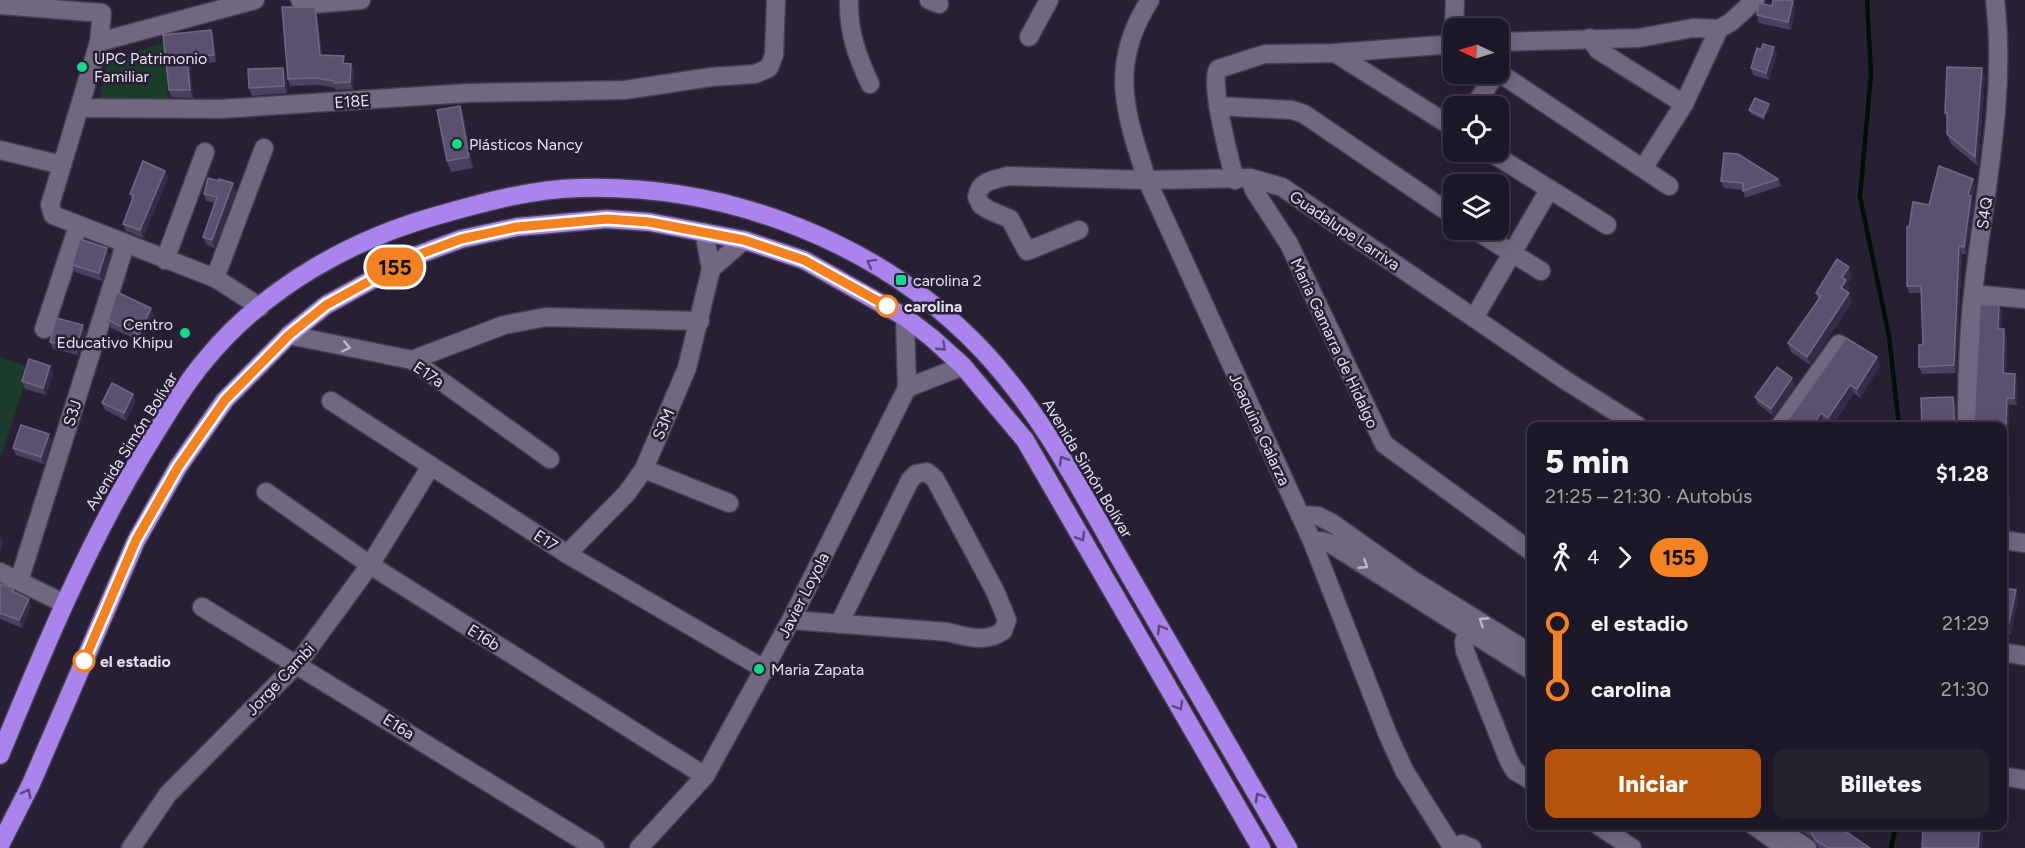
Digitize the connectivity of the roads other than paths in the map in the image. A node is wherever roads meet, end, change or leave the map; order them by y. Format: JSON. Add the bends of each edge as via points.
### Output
{"nodes":[{"id":1,"x":255,"y":0,"type":"edge"},
{"id":2,"x":300,"y":0,"type":"edge"},
{"id":3,"x":361,"y":0,"type":"edge"},
{"id":4,"x":776,"y":0,"type":"edge"},
{"id":5,"x":849,"y":0,"type":"edge"},
{"id":6,"x":1049,"y":0,"type":"edge"},
{"id":7,"x":1150,"y":0,"type":"edge"},
{"id":8,"x":1455,"y":0,"type":"edge"},
{"id":9,"x":1755,"y":0,"type":"edge"},
{"id":10,"x":1995,"y":0,"type":"edge"},
{"id":11,"x":0,"y":5,"type":"edge"},
{"id":12,"x":1454,"y":18,"type":"edge"},
{"id":13,"x":1719,"y":28,"type":"junction"},
{"id":14,"x":1029,"y":37,"type":"dead end"},
{"id":15,"x":1590,"y":38,"type":"junction"},
{"id":16,"x":99,"y":42,"type":"junction"},
{"id":17,"x":1509,"y":42,"type":"edge"},
{"id":18,"x":1443,"y":45,"type":"edge"},
{"id":19,"x":1335,"y":53,"type":"junction"},
{"id":20,"x":1509,"y":81,"type":"edge"},
{"id":21,"x":870,"y":84,"type":"dead end"},
{"id":22,"x":1684,"y":104,"type":"junction"},
{"id":23,"x":1218,"y":106,"type":"junction"},
{"id":24,"x":79,"y":108,"type":"junction"},
{"id":25,"x":1443,"y":121,"type":"edge"},
{"id":26,"x":264,"y":148,"type":"dead end"},
{"id":27,"x":0,"y":150,"type":"edge"},
{"id":28,"x":206,"y":152,"type":"dead end"},
{"id":29,"x":1506,"y":162,"type":"edge"},
{"id":30,"x":62,"y":165,"type":"junction"},
{"id":31,"x":1644,"y":166,"type":"junction"},
{"id":32,"x":1242,"y":179,"type":"junction"},
{"id":33,"x":1147,"y":180,"type":"junction"},
{"id":34,"x":1669,"y":186,"type":"dead end"},
{"id":35,"x":1549,"y":190,"type":"junction"},
{"id":36,"x":1443,"y":209,"type":"edge"},
{"id":37,"x":78,"y":225,"type":"junction"},
{"id":38,"x":1606,"y":225,"type":"dead end"},
{"id":39,"x":1079,"y":230,"type":"dead end"},
{"id":40,"x":704,"y":231,"type":"junction"},
{"id":41,"x":744,"y":240,"type":"junction"},
{"id":42,"x":1492,"y":240,"type":"edge"},
{"id":43,"x":126,"y":245,"type":"junction"},
{"id":44,"x":1512,"y":252,"type":"junction"},
{"id":45,"x":165,"y":260,"type":"junction"},
{"id":46,"x":711,"y":269,"type":"junction"},
{"id":47,"x":1541,"y":271,"type":"dead end"},
{"id":48,"x":215,"y":278,"type":"junction"},
{"id":49,"x":1973,"y":294,"type":"junction"},
{"id":50,"x":2025,"y":298,"type":"edge"},
{"id":51,"x":260,"y":307,"type":"junction"},
{"id":52,"x":905,"y":317,"type":"junction"},
{"id":53,"x":1474,"y":318,"type":"junction"},
{"id":54,"x":700,"y":321,"type":"junction"},
{"id":55,"x":44,"y":329,"type":"dead end"},
{"id":56,"x":289,"y":335,"type":"junction"},
{"id":57,"x":1839,"y":344,"type":"edge"},
{"id":58,"x":412,"y":360,"type":"junction"},
{"id":59,"x":963,"y":366,"type":"junction"},
{"id":60,"x":907,"y":388,"type":"junction"},
{"id":61,"x":331,"y":401,"type":"dead end"},
{"id":62,"x":1632,"y":422,"type":"edge"},
{"id":63,"x":1783,"y":422,"type":"edge"},
{"id":64,"x":1968,"y":422,"type":"edge"},
{"id":65,"x":550,"y":459,"type":"dead end"},
{"id":66,"x":431,"y":466,"type":"junction"},
{"id":67,"x":644,"y":469,"type":"junction"},
{"id":68,"x":266,"y":492,"type":"dead end"},
{"id":69,"x":729,"y":503,"type":"dead end"},
{"id":70,"x":1300,"y":515,"type":"junction"},
{"id":71,"x":2007,"y":541,"type":"edge"},
{"id":72,"x":1312,"y":542,"type":"junction"},
{"id":73,"x":2025,"y":543,"type":"edge"},
{"id":74,"x":1527,"y":548,"type":"edge"},
{"id":75,"x":567,"y":554,"type":"junction"},
{"id":76,"x":370,"y":565,"type":"junction"},
{"id":77,"x":0,"y":572,"type":"edge"},
{"id":78,"x":19,"y":581,"type":"junction"},
{"id":79,"x":63,"y":603,"type":"junction"},
{"id":80,"x":202,"y":607,"type":"dead end"},
{"id":81,"x":791,"y":620,"type":"junction"},
{"id":82,"x":839,"y":624,"type":"junction"},
{"id":83,"x":1467,"y":632,"type":"junction"},
{"id":84,"x":1527,"y":651,"type":"edge"},
{"id":85,"x":2007,"y":653,"type":"edge"},
{"id":86,"x":2025,"y":656,"type":"edge"},
{"id":87,"x":298,"y":663,"type":"junction"},
{"id":88,"x":1527,"y":668,"type":"edge"},
{"id":89,"x":766,"y":670,"type":"junction"},
{"id":90,"x":0,"y":755,"type":"edge"},
{"id":91,"x":705,"y":776,"type":"junction"},
{"id":92,"x":2007,"y":777,"type":"edge"},
{"id":93,"x":1527,"y":778,"type":"edge"},
{"id":94,"x":2025,"y":780,"type":"edge"},
{"id":95,"x":1605,"y":830,"type":"edge"},
{"id":96,"x":1760,"y":830,"type":"edge"},
{"id":97,"x":1780,"y":830,"type":"edge"},
{"id":98,"x":0,"y":845,"type":"edge"},
{"id":99,"x":131,"y":848,"type":"edge"},
{"id":100,"x":595,"y":848,"type":"edge"},
{"id":101,"x":639,"y":848,"type":"edge"},
{"id":102,"x":1261,"y":848,"type":"edge"},
{"id":103,"x":1288,"y":848,"type":"edge"},
{"id":104,"x":1453,"y":848,"type":"edge"},
{"id":105,"x":1472,"y":848,"type":"edge"},
{"id":106,"x":1632,"y":848,"type":"edge"},
{"id":107,"x":1785,"y":848,"type":"edge"},
{"id":108,"x":1807,"y":848,"type":"edge"}],
"edges":[{"from":1,"to":16,"type":"street"},
{"from":2,"to":3,"type":"street","via":[[312,4]]},
{"from":4,"to":24,"type":"street","name":"E18E","via":[[774,55],[769,68],[755,74],[626,90],[468,93],[220,109]]},
{"from":5,"to":21,"type":"street","via":[[851,34]]},
{"from":6,"to":14,"type":"street"},
{"from":7,"to":33,"type":"street","name":"Joaquina Galarza","via":[[1129,39],[1124,68],[1128,115]]},
{"from":8,"to":12,"type":"street"},
{"from":9,"to":13,"type":"street"},
{"from":10,"to":49,"type":"street","name":"S4Q","via":[[1995,140]]},
{"from":11,"to":16,"type":"street","via":[[102,13]]},
{"from":13,"to":15,"type":"street","via":[[1693,28],[1639,38]]},
{"from":13,"to":22,"type":"street"},
{"from":15,"to":17,"type":"street"},
{"from":15,"to":22,"type":"street","via":[[1598,50]]},
{"from":16,"to":24,"type":"street"},
{"from":18,"to":19,"type":"street","name":"Maria Gamarra de Hidalgo"},
{"from":19,"to":23,"type":"street","name":"Maria Gamarra de Hidalgo","via":[[1265,54],[1218,69]]},
{"from":19,"to":25,"type":"street"},
{"from":20,"to":31,"type":"street"},
{"from":22,"to":31,"type":"street"},
{"from":23,"to":32,"type":"street","name":"Maria Gamarra de Hidalgo"},
{"from":23,"to":36,"type":"street","via":[[1304,114]]},
{"from":24,"to":30,"type":"street"},
{"from":26,"to":48,"type":"street"},
{"from":27,"to":30,"type":"street"},
{"from":28,"to":45,"type":"street"},
{"from":29,"to":35,"type":"street"},
{"from":30,"to":37,"type":"street","via":[[50,205],[53,215]]},
{"from":31,"to":34,"type":"street"},
{"from":32,"to":33,"type":"street","name":"Guadalupe Larriva"},
{"from":32,"to":53,"type":"street","name":"Guadalupe Larriva","via":[[1282,187]]},
{"from":32,"to":74,"type":"street","name":"Maria Gamarra de Hidalgo","via":[[1254,190],[1284,236],[1384,444]]},
{"from":33,"to":39,"type":"street","name":"Guadalupe Larriva","via":[[1008,176],[982,184],[977,197],[981,205],[1010,219],[1027,251]]},
{"from":33,"to":70,"type":"street","name":"Joaquina Galarza"},
{"from":35,"to":38,"type":"street"},
{"from":35,"to":44,"type":"street"},
{"from":37,"to":43,"type":"street"},
{"from":37,"to":55,"type":"street"},
{"from":40,"to":41,"type":"highway"},
{"from":40,"to":46,"type":"street","name":"S3M"},
{"from":40,"to":56,"type":"highway","via":[[607,219],[517,227],[461,239],[415,256],[326,305]]},
{"from":41,"to":46,"type":"street"},
{"from":41,"to":52,"type":"highway","via":[[804,260]]},
{"from":42,"to":44,"type":"street"},
{"from":43,"to":45,"type":"street"},
{"from":43,"to":78,"type":"street","name":"S3J"},
{"from":44,"to":47,"type":"street"},
{"from":44,"to":53,"type":"street"},
{"from":45,"to":48,"type":"street"},
{"from":46,"to":54,"type":"street","name":"S3M"},
{"from":48,"to":51,"type":"street"},
{"from":49,"to":50,"type":"street"},
{"from":49,"to":64,"type":"street","name":"S4Q"},
{"from":51,"to":79,"type":"highway","name":"Avenida Simón Bolívar","via":[[207,357],[159,427],[119,494]]},
{"from":103,"to":51,"type":"highway","name":"Avenida Simón Bolívar","one_way":true,"via":[[1039,418],[955,322],[901,280],[821,236],[776,218],[679,195],[577,188],[475,205],[379,234],[337,254]]},
{"from":52,"to":59,"type":"highway","one_way":true},
{"from":52,"to":60,"type":"street","name":"Javier Loyola"},
{"from":53,"to":62,"type":"street","name":"Guadalupe Larriva"},
{"from":54,"to":58,"type":"street","via":[[546,317],[504,325]]},
{"from":54,"to":67,"type":"street","name":"S3M","via":[[687,368]]},
{"from":56,"to":58,"type":"street","name":"E17a","one_way":true},
{"from":98,"to":56,"type":"highway","one_way":true,"via":[[31,784],[136,540],[178,467],[225,400]]},
{"from":57,"to":63,"type":"street"},
{"from":58,"to":65,"type":"street","name":"E17a"},
{"from":59,"to":60,"type":"street"},
{"from":59,"to":102,"type":"highway","one_way":true,"via":[[1025,440]]},
{"from":60,"to":81,"type":"street","name":"Javier Loyola"},
{"from":61,"to":66,"type":"street","name":"E17"},
{"from":66,"to":75,"type":"street","name":"E17"},
{"from":66,"to":76,"type":"street","name":"Jorge Cambi"},
{"from":67,"to":69,"type":"street"},
{"from":67,"to":75,"type":"street","name":"S3M","via":[[627,493]]},
{"from":68,"to":76,"type":"street","name":"E16b"},
{"from":70,"to":72,"type":"street","name":"Joaquina Galarza"},
{"from":84,"to":70,"type":"street","one_way":true,"via":[[1414,581],[1332,523],[1318,516]]},
{"from":71,"to":73,"type":"street"},
{"from":72,"to":83,"type":"street","one_way":true,"via":[[1331,544]]},
{"from":72,"to":104,"type":"street","name":"Joaquina Galarza","via":[[1405,772]]},
{"from":75,"to":89,"type":"street","name":"E17"},
{"from":76,"to":87,"type":"street","name":"Jorge Cambi"},
{"from":76,"to":91,"type":"street","name":"E16b"},
{"from":77,"to":78,"type":"street"},
{"from":78,"to":79,"type":"street"},
{"from":79,"to":90,"type":"highway","name":"Avenida Simón Bolívar"},
{"from":80,"to":87,"type":"street","name":"E16a"},
{"from":81,"to":82,"type":"street"},
{"from":81,"to":89,"type":"street","name":"Javier Loyola"},
{"from":82,"to":82,"type":"street","via":[[989,639],[1003,631],[1007,620],[994,591],[935,479],[927,472],[910,480]]},
{"from":83,"to":88,"type":"street"},
{"from":83,"to":93,"type":"street","via":[[1465,651],[1509,761],[1515,771]]},
{"from":85,"to":86,"type":"street"},
{"from":87,"to":99,"type":"street","name":"Jorge Cambi","via":[[168,794]]},
{"from":87,"to":100,"type":"street","name":"E16a"},
{"from":89,"to":91,"type":"street","name":"Javier Loyola"},
{"from":91,"to":101,"type":"street","name":"Javier Loyola"},
{"from":92,"to":94,"type":"street"},
{"from":95,"to":106,"type":"street"},
{"from":96,"to":107,"type":"street"},
{"from":97,"to":108,"type":"street"},
{"from":104,"to":105,"type":"street","via":[[1462,844]]}]}
